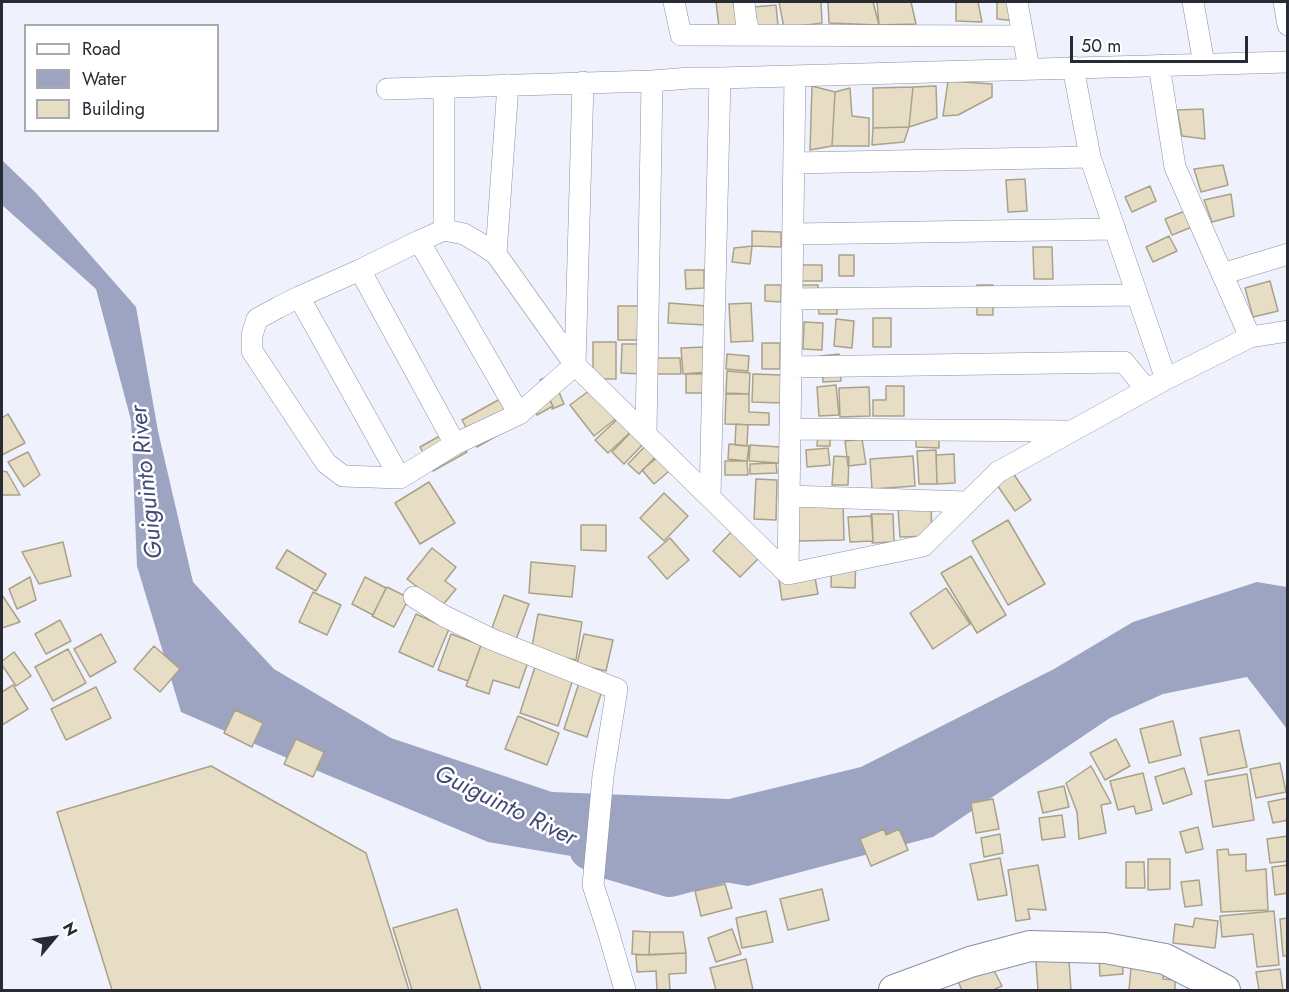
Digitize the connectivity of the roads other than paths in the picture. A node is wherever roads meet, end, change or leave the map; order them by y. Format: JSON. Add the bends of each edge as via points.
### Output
{"nodes":[{"id":1,"x":674,"y":2,"type":"edge"},
{"id":2,"x":744,"y":2,"type":"edge"},
{"id":3,"x":1017,"y":2,"type":"edge"},
{"id":4,"x":1193,"y":2,"type":"edge"},
{"id":5,"x":1284,"y":2,"type":"edge"},
{"id":6,"x":1287,"y":25,"type":"edge"},
{"id":7,"x":750,"y":35,"type":"junction"},
{"id":8,"x":1023,"y":36,"type":"junction"},
{"id":9,"x":1287,"y":62,"type":"edge"},
{"id":10,"x":1204,"y":64,"type":"junction"},
{"id":11,"x":1159,"y":65,"type":"junction"},
{"id":12,"x":1073,"y":68,"type":"junction"},
{"id":13,"x":1029,"y":69,"type":"junction"},
{"id":14,"x":795,"y":76,"type":"junction"},
{"id":15,"x":720,"y":78,"type":"junction"},
{"id":16,"x":652,"y":81,"type":"junction"},
{"id":17,"x":583,"y":82,"type":"junction"},
{"id":18,"x":508,"y":85,"type":"junction"},
{"id":19,"x":444,"y":87,"type":"junction"},
{"id":20,"x":387,"y":89,"type":"dead end"},
{"id":21,"x":1090,"y":158,"type":"junction"},
{"id":22,"x":794,"y":164,"type":"junction"},
{"id":23,"x":444,"y":230,"type":"junction"},
{"id":24,"x":1115,"y":230,"type":"junction"},
{"id":25,"x":793,"y":234,"type":"junction"},
{"id":26,"x":419,"y":241,"type":"junction"},
{"id":27,"x":496,"y":254,"type":"junction"},
{"id":28,"x":1287,"y":254,"type":"edge"},
{"id":29,"x":360,"y":270,"type":"junction"},
{"id":30,"x":1222,"y":274,"type":"junction"},
{"id":31,"x":1137,"y":295,"type":"junction"},
{"id":32,"x":299,"y":297,"type":"junction"},
{"id":33,"x":792,"y":299,"type":"junction"},
{"id":34,"x":1287,"y":331,"type":"edge"},
{"id":35,"x":1250,"y":337,"type":"junction"},
{"id":36,"x":575,"y":365,"type":"junction"},
{"id":37,"x":791,"y":367,"type":"junction"},
{"id":38,"x":1166,"y":378,"type":"junction"},
{"id":39,"x":1146,"y":389,"type":"junction"},
{"id":40,"x":519,"y":414,"type":"junction"},
{"id":41,"x":790,"y":429,"type":"junction"},
{"id":42,"x":1071,"y":431,"type":"junction"},
{"id":43,"x":646,"y":433,"type":"junction"},
{"id":44,"x":455,"y":444,"type":"junction"},
{"id":45,"x":400,"y":478,"type":"junction"},
{"id":46,"x":710,"y":496,"type":"junction"},
{"id":47,"x":789,"y":496,"type":"junction"},
{"id":48,"x":967,"y":502,"type":"junction"},
{"id":49,"x":788,"y":574,"type":"junction"},
{"id":50,"x":414,"y":597,"type":"dead end"},
{"id":51,"x":625,"y":990,"type":"edge"},
{"id":52,"x":894,"y":990,"type":"edge"},
{"id":53,"x":1225,"y":990,"type":"edge"}],
"edges":[{"from":1,"to":7,"type":"street","via":[[681,35]]},
{"from":2,"to":7,"type":"street"},
{"from":3,"to":8,"type":"street"},
{"from":4,"to":10,"type":"street"},
{"from":5,"to":6,"type":"street"},
{"from":7,"to":8,"type":"street"},
{"from":8,"to":13,"type":"street"},
{"from":9,"to":10,"type":"street"},
{"from":10,"to":11,"type":"street"},
{"from":11,"to":12,"type":"street"},
{"from":11,"to":30,"type":"street","via":[[1175,167]]},
{"from":12,"to":13,"type":"street"},
{"from":12,"to":21,"type":"street"},
{"from":13,"to":14,"type":"street"},
{"from":14,"to":15,"type":"street"},
{"from":14,"to":22,"type":"street"},
{"from":15,"to":16,"type":"street"},
{"from":15,"to":46,"type":"street"},
{"from":16,"to":17,"type":"street"},
{"from":16,"to":43,"type":"street"},
{"from":17,"to":18,"type":"street"},
{"from":17,"to":36,"type":"street"},
{"from":18,"to":19,"type":"street"},
{"from":18,"to":27,"type":"street"},
{"from":19,"to":20,"type":"street"},
{"from":19,"to":23,"type":"street"},
{"from":21,"to":22,"type":"street"},
{"from":21,"to":24,"type":"street"},
{"from":22,"to":25,"type":"street"},
{"from":23,"to":26,"type":"street"},
{"from":23,"to":27,"type":"street","via":[[464,234]]},
{"from":24,"to":25,"type":"street"},
{"from":24,"to":31,"type":"street"},
{"from":25,"to":33,"type":"street"},
{"from":26,"to":29,"type":"street"},
{"from":26,"to":40,"type":"street"},
{"from":27,"to":36,"type":"street"},
{"from":28,"to":30,"type":"street"},
{"from":29,"to":32,"type":"street"},
{"from":29,"to":44,"type":"street"},
{"from":30,"to":35,"type":"street"},
{"from":31,"to":33,"type":"street"},
{"from":31,"to":38,"type":"street"},
{"from":32,"to":45,"type":"street"},
{"from":32,"to":45,"type":"street","via":[[257,319],[252,351],[326,463],[343,476]]},
{"from":33,"to":37,"type":"street"},
{"from":34,"to":35,"type":"street"},
{"from":35,"to":38,"type":"street"},
{"from":36,"to":40,"type":"street"},
{"from":36,"to":43,"type":"street"},
{"from":37,"to":39,"type":"street","via":[[1124,362]]},
{"from":37,"to":41,"type":"street"},
{"from":38,"to":39,"type":"street"},
{"from":39,"to":42,"type":"street"},
{"from":40,"to":44,"type":"street"},
{"from":41,"to":42,"type":"street"},
{"from":41,"to":47,"type":"street"},
{"from":42,"to":48,"type":"street","via":[[998,472]]},
{"from":43,"to":46,"type":"street"},
{"from":44,"to":45,"type":"street"},
{"from":46,"to":49,"type":"street"},
{"from":47,"to":48,"type":"street"},
{"from":47,"to":49,"type":"street"},
{"from":48,"to":49,"type":"street","via":[[922,546]]},
{"from":50,"to":51,"type":"street","via":[[490,639],[617,689],[603,776],[593,885]]},
{"from":52,"to":53,"type":"street","via":[[970,962],[1030,946],[1105,948],[1165,959]]}]}
